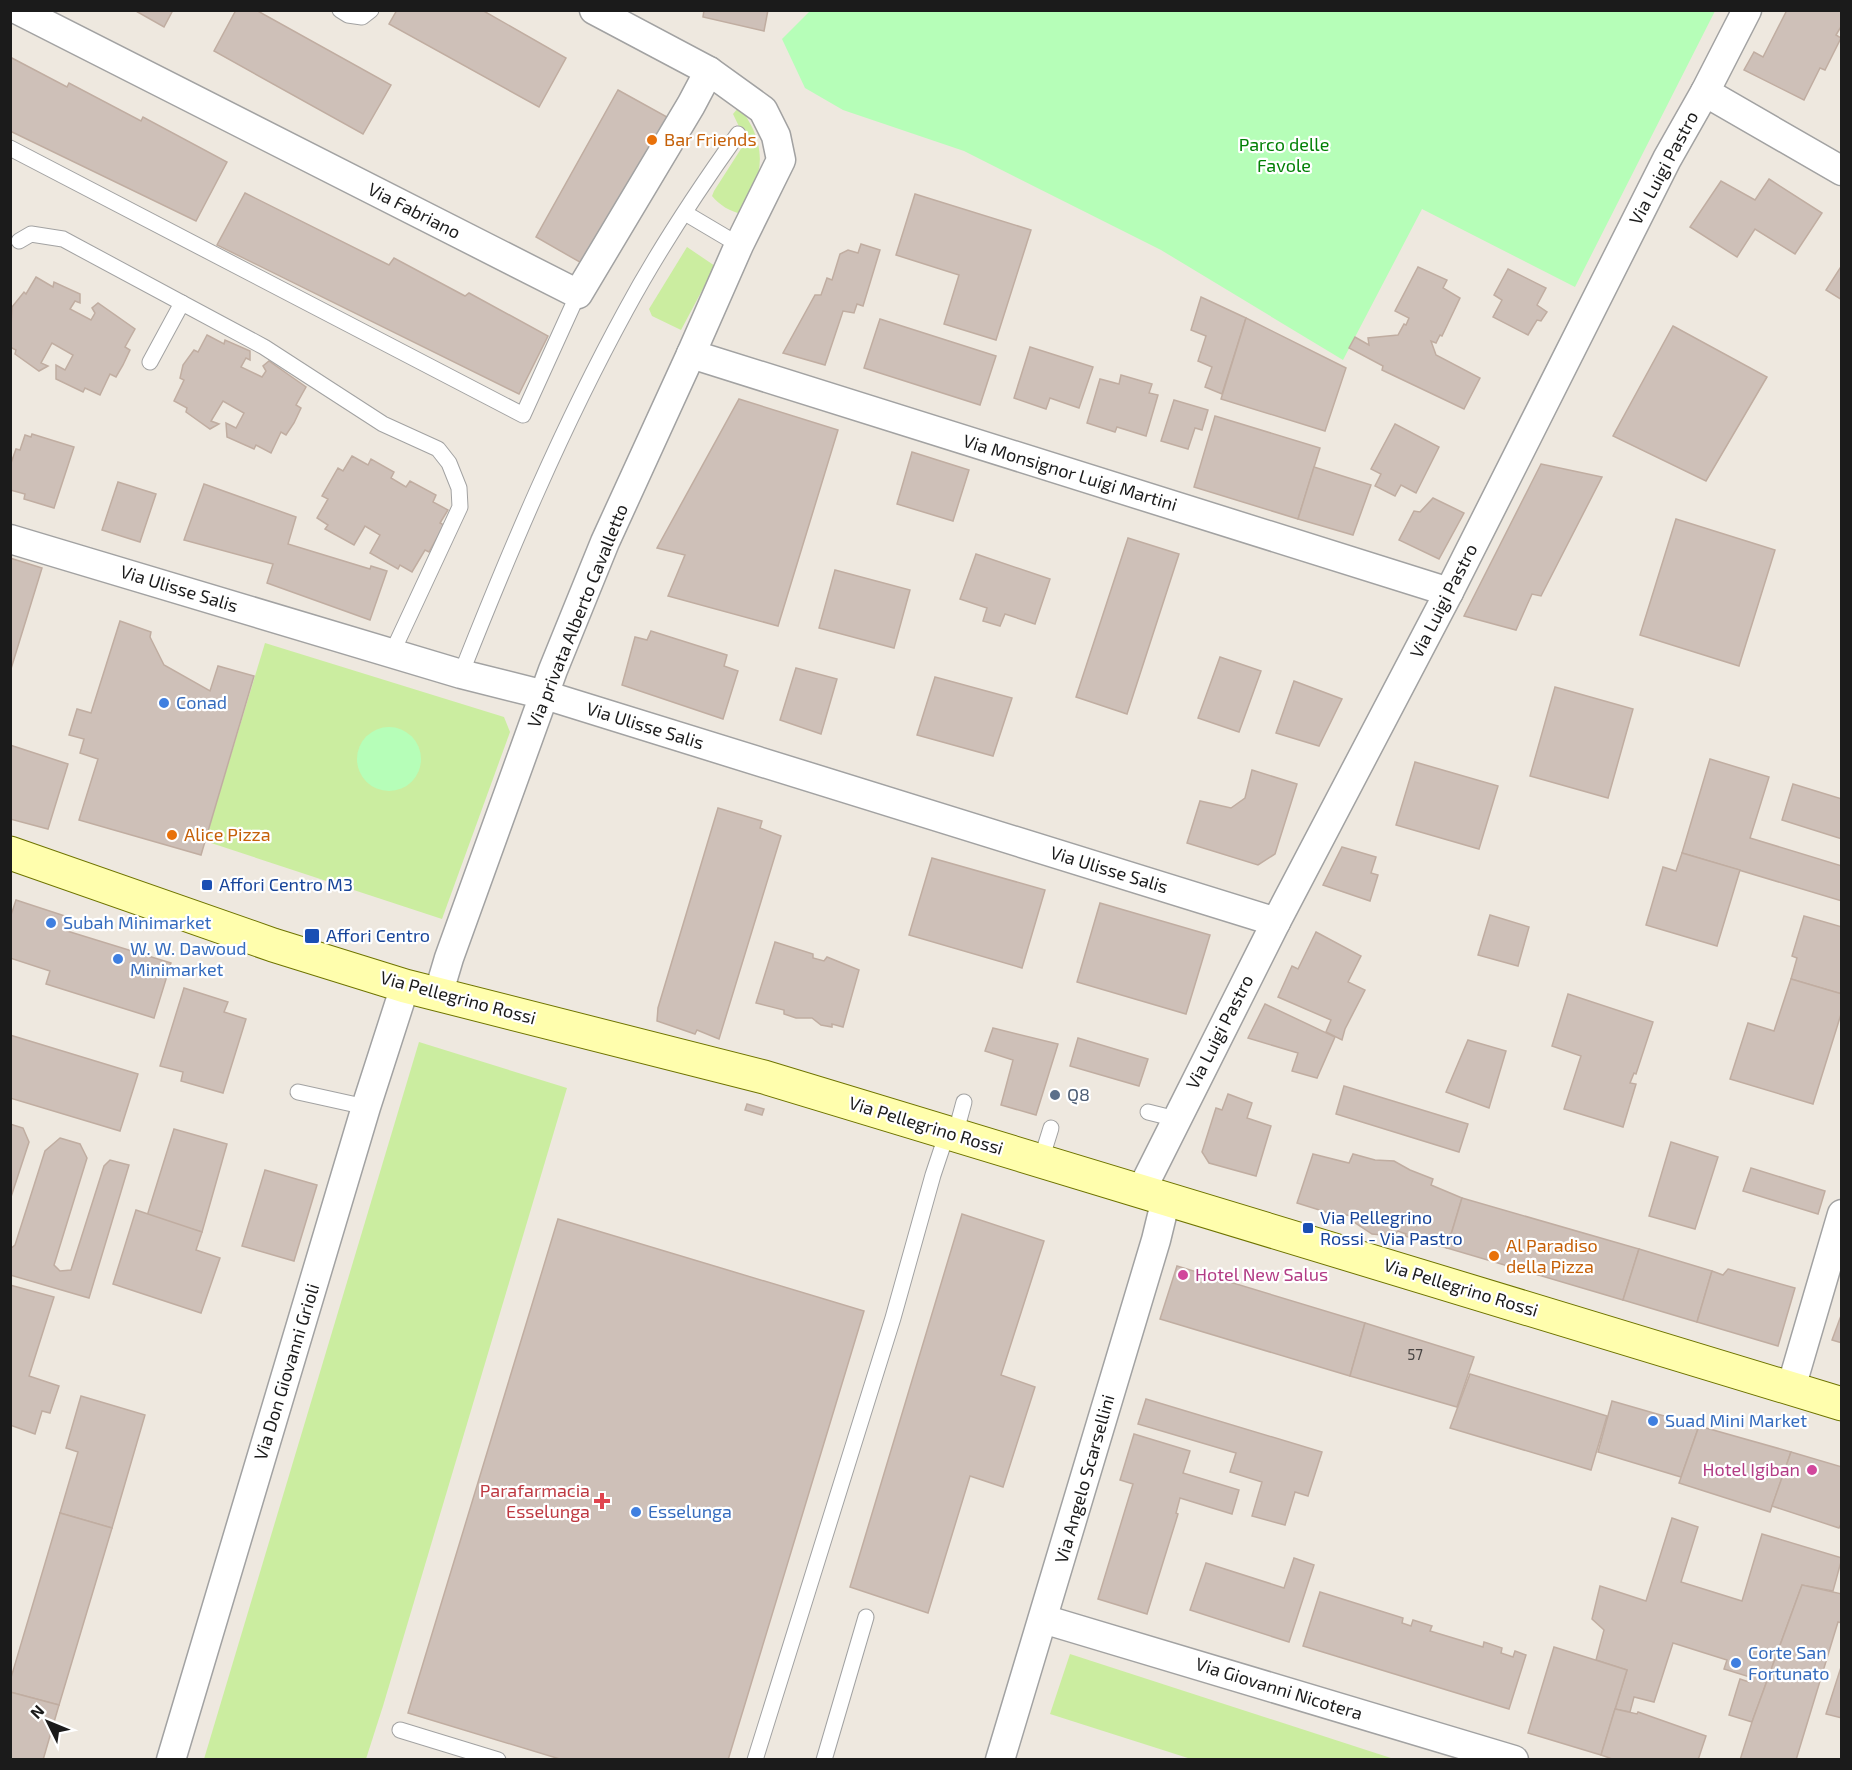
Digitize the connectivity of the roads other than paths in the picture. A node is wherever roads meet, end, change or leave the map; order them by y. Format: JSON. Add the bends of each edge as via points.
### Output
{"nodes":[{"id":1,"x":18,"y":10,"type":"edge"},
{"id":2,"x":340,"y":10,"type":"edge"},
{"id":3,"x":371,"y":10,"type":"edge"},
{"id":4,"x":594,"y":10,"type":"edge"},
{"id":5,"x":1747,"y":10,"type":"edge"},
{"id":6,"x":709,"y":71,"type":"junction"},
{"id":7,"x":1705,"y":92,"type":"junction"},
{"id":8,"x":738,"y":134,"type":"dead end"},
{"id":9,"x":10,"y":148,"type":"edge"},
{"id":10,"x":1842,"y":171,"type":"edge"},
{"id":11,"x":685,"y":213,"type":"junction"},
{"id":12,"x":19,"y":242,"type":"dead end"},
{"id":13,"x":738,"y":245,"type":"junction"},
{"id":14,"x":578,"y":294,"type":"junction"},
{"id":15,"x":182,"y":303,"type":"junction"},
{"id":16,"x":691,"y":354,"type":"junction"},
{"id":17,"x":150,"y":362,"type":"dead end"},
{"id":18,"x":10,"y":539,"type":"edge"},
{"id":19,"x":1449,"y":592,"type":"junction"},
{"id":20,"x":392,"y":653,"type":"junction"},
{"id":21,"x":461,"y":674,"type":"junction"},
{"id":22,"x":544,"y":695,"type":"junction"},
{"id":23,"x":10,"y":853,"type":"edge"},
{"id":24,"x":1276,"y":922,"type":"junction"},
{"id":25,"x":405,"y":986,"type":"junction"},
{"id":26,"x":438,"y":995,"type":"junction"},
{"id":27,"x":298,"y":1092,"type":"dead end"},
{"id":28,"x":964,"y":1102,"type":"dead end"},
{"id":29,"x":366,"y":1107,"type":"junction"},
{"id":30,"x":1148,"y":1112,"type":"dead end"},
{"id":31,"x":1176,"y":1119,"type":"junction"},
{"id":32,"x":1051,"y":1128,"type":"dead end"},
{"id":33,"x":951,"y":1134,"type":"junction"},
{"id":34,"x":1041,"y":1160,"type":"junction"},
{"id":35,"x":1154,"y":1195,"type":"junction"},
{"id":36,"x":1842,"y":1215,"type":"edge"},
{"id":37,"x":1791,"y":1388,"type":"junction"},
{"id":38,"x":1842,"y":1404,"type":"edge"},
{"id":39,"x":866,"y":1617,"type":"dead end"},
{"id":40,"x":1043,"y":1619,"type":"junction"},
{"id":41,"x":400,"y":1730,"type":"dead end"},
{"id":42,"x":171,"y":1760,"type":"edge"},
{"id":43,"x":498,"y":1760,"type":"edge"},
{"id":44,"x":755,"y":1760,"type":"edge"},
{"id":45,"x":824,"y":1760,"type":"edge"},
{"id":46,"x":1000,"y":1760,"type":"edge"},
{"id":47,"x":1514,"y":1760,"type":"edge"}],
"edges":[{"from":1,"to":14,"type":"street","name":"Via Fabriano"},
{"from":2,"to":3,"type":"lane","via":[[362,17]]},
{"from":4,"to":6,"type":"street","name":"Via privata Alberto Cavalletto"},
{"from":5,"to":7,"type":"street","name":"Via Luigi Pastro"},
{"from":6,"to":13,"type":"street","name":"Via privata Alberto Cavalletto","via":[[763,111],[776,135],[781,160]]},
{"from":6,"to":14,"type":"street"},
{"from":7,"to":10,"type":"street"},
{"from":7,"to":19,"type":"street","name":"Via Luigi Pastro","via":[[1666,159]]},
{"from":8,"to":11,"type":"lane"},
{"from":9,"to":14,"type":"lane","via":[[523,415]]},
{"from":11,"to":13,"type":"lane"},
{"from":11,"to":21,"type":"lane","via":[[593,374],[521,527]]},
{"from":12,"to":15,"type":"lane","via":[[31,234],[63,239]]},
{"from":13,"to":16,"type":"street","name":"Via privata Alberto Cavalletto"},
{"from":15,"to":17,"type":"lane"},
{"from":15,"to":20,"type":"lane","via":[[264,347],[383,424],[438,449],[448,463],[459,488],[460,507]]},
{"from":16,"to":19,"type":"street","name":"Via Monsignor Luigi Martini"},
{"from":16,"to":22,"type":"street","name":"Via privata Alberto Cavalletto","via":[[604,542]]},
{"from":18,"to":20,"type":"street","name":"Via Ulisse Salis"},
{"from":19,"to":24,"type":"street","name":"Via Luigi Pastro"},
{"from":20,"to":21,"type":"street","name":"Via Ulisse Salis"},
{"from":21,"to":22,"type":"street","name":"Via Ulisse Salis"},
{"from":22,"to":24,"type":"street","name":"Via Ulisse Salis"},
{"from":22,"to":26,"type":"street","name":"Via privata Alberto Cavalletto"},
{"from":23,"to":25,"type":"main road","name":"Via Pellegrino Rossi","via":[[273,945]]},
{"from":24,"to":31,"type":"street","name":"Via Luigi Pastro"},
{"from":25,"to":26,"type":"main road","name":"Via Pellegrino Rossi"},
{"from":25,"to":29,"type":"street","name":"Via Don Giovanni Grioli"},
{"from":26,"to":33,"type":"main road","name":"Via Pellegrino Rossi","via":[[764,1077]]},
{"from":27,"to":29,"type":"lane"},
{"from":28,"to":33,"type":"lane"},
{"from":29,"to":42,"type":"street","name":"Via Don Giovanni Grioli"},
{"from":30,"to":31,"type":"lane"},
{"from":31,"to":35,"type":"street","name":"Via Luigi Pastro"},
{"from":32,"to":34,"type":"lane"},
{"from":33,"to":34,"type":"main road","name":"Via Pellegrino Rossi"},
{"from":33,"to":44,"type":"lane","via":[[933,1175],[893,1318]]},
{"from":34,"to":35,"type":"main road","name":"Via Pellegrino Rossi"},
{"from":35,"to":37,"type":"main road","name":"Via Pellegrino Rossi"},
{"from":35,"to":40,"type":"street","name":"Via Angelo Scarsellini","via":[[1156,1240]]},
{"from":36,"to":37,"type":"street"},
{"from":37,"to":38,"type":"main road","name":"Via Pellegrino Rossi"},
{"from":39,"to":45,"type":"lane"},
{"from":40,"to":46,"type":"street","name":"Via Angelo Scarsellini"},
{"from":40,"to":47,"type":"street","name":"Via Giovanni Nicotera"},
{"from":41,"to":43,"type":"lane"}]}
